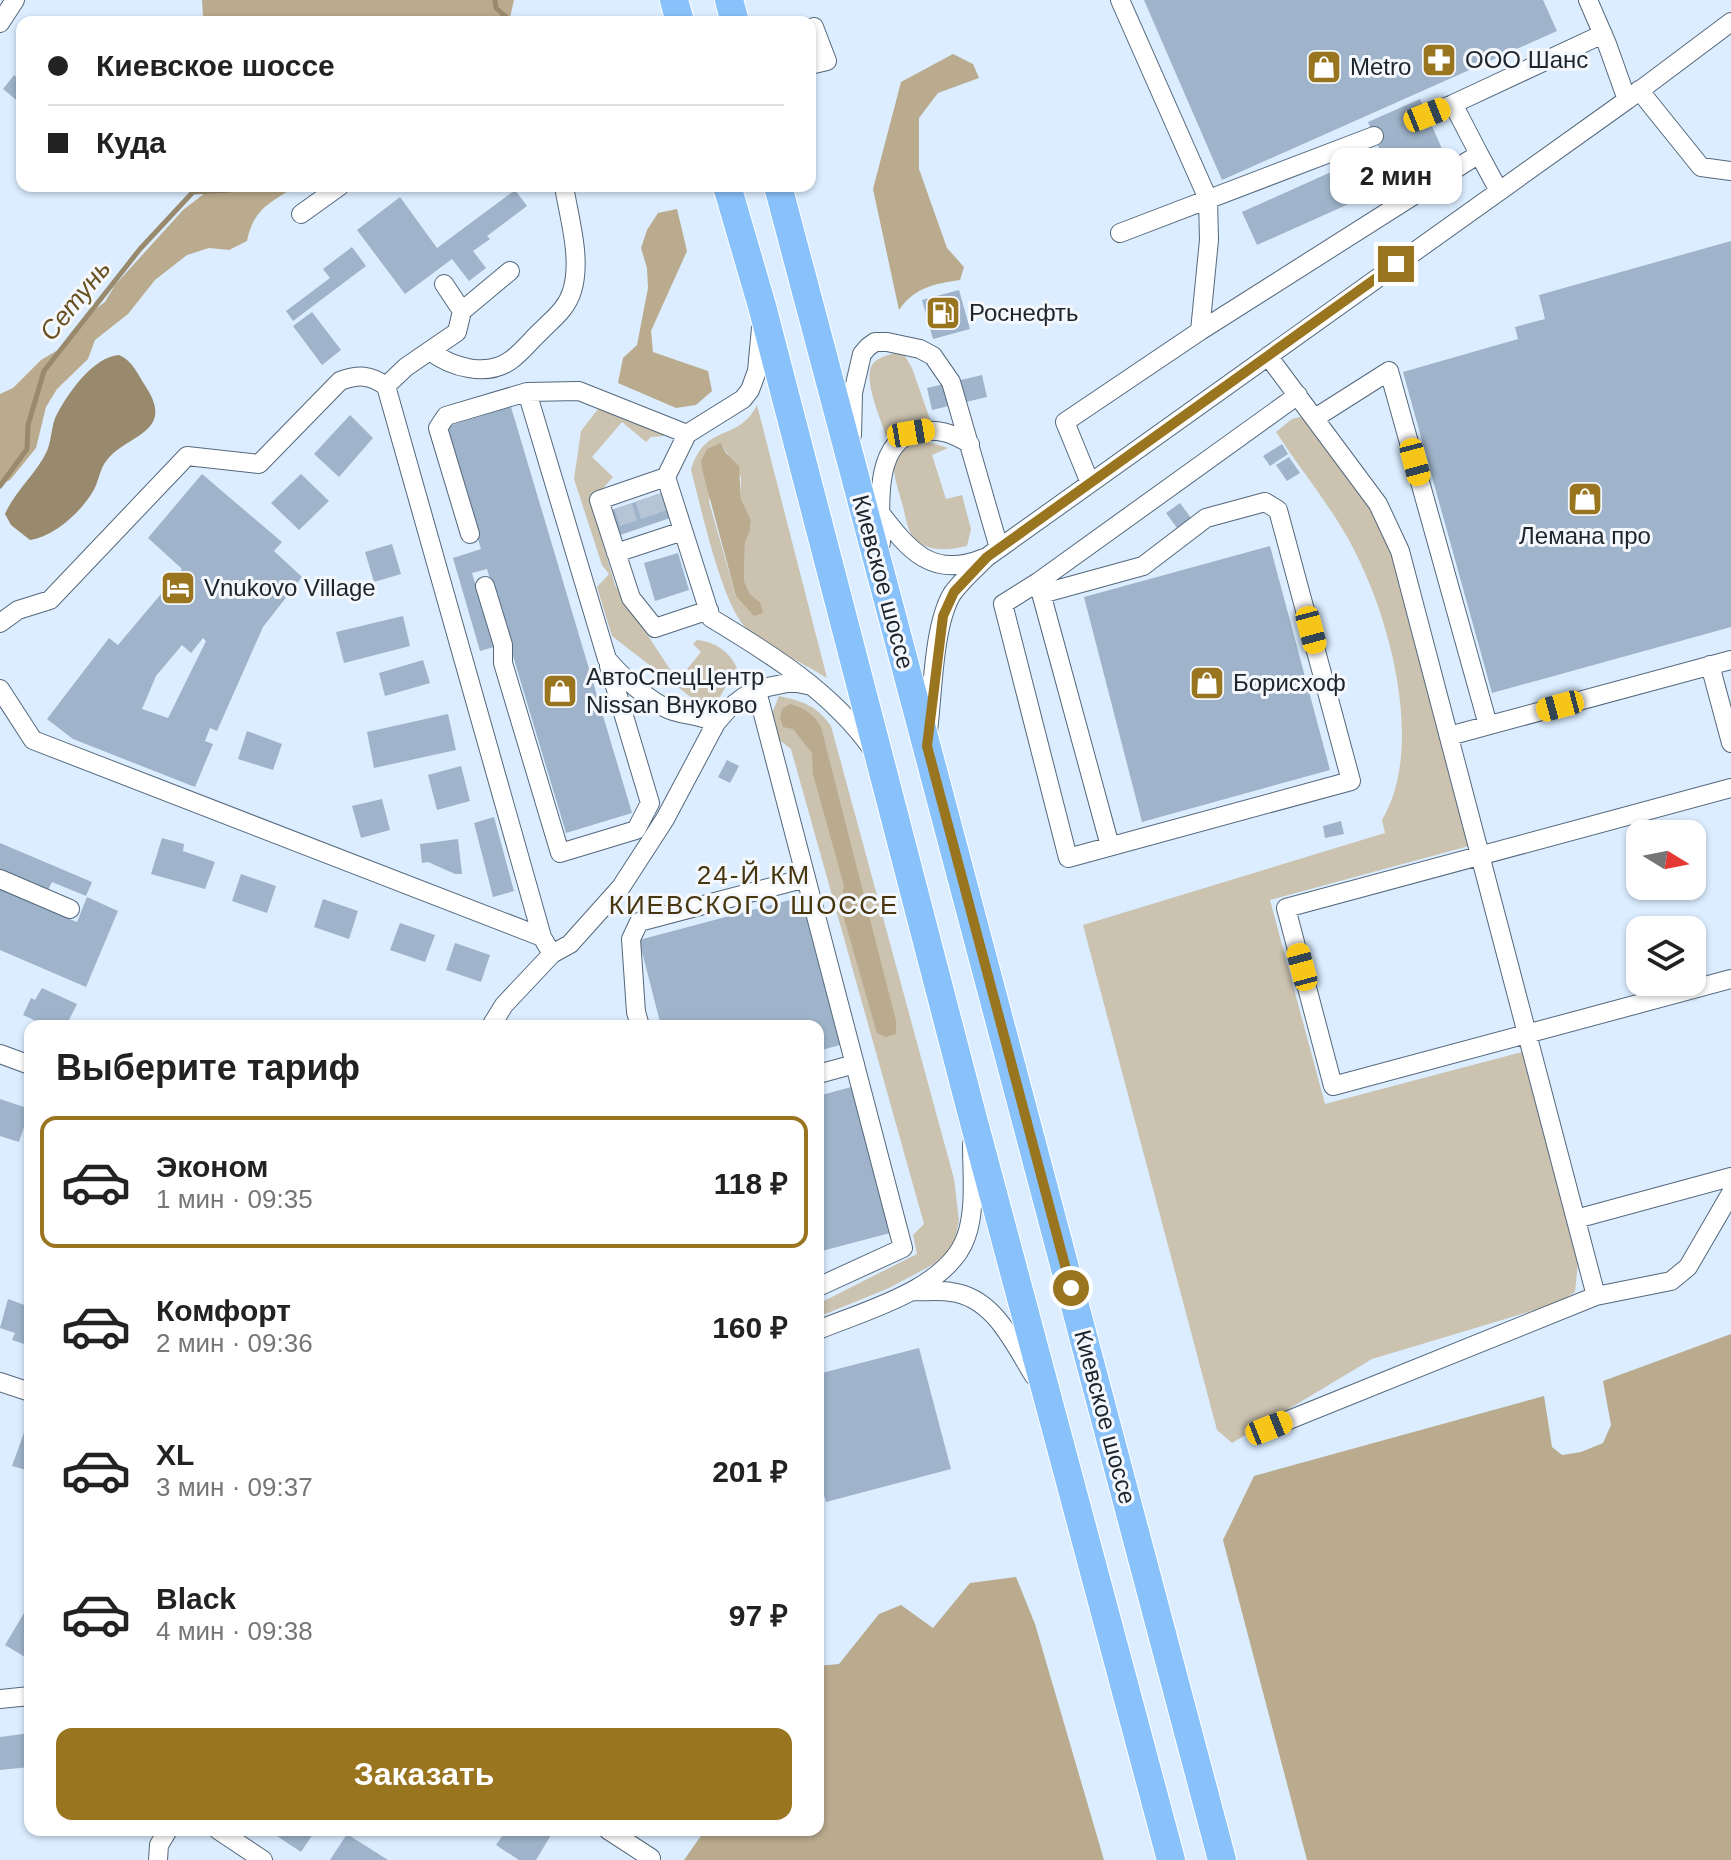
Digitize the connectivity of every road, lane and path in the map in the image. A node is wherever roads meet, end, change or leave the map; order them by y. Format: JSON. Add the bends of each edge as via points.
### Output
{"nodes":[{"id":1,"x":15,"y":0,"type":"edge"},
{"id":2,"x":1120,"y":0,"type":"edge"},
{"id":3,"x":1588,"y":0,"type":"edge"},
{"id":4,"x":1731,"y":22,"type":"edge"},
{"id":5,"x":0,"y":23,"type":"edge"},
{"id":6,"x":816,"y":32,"type":"edge"},
{"id":7,"x":1603,"y":34,"type":"junction"},
{"id":8,"x":816,"y":64,"type":"edge"},
{"id":9,"x":1633,"y":95,"type":"junction"},
{"id":10,"x":1453,"y":104,"type":"junction"},
{"id":11,"x":1427,"y":115,"type":"dead end"},
{"id":12,"x":1374,"y":136,"type":"dead end"},
{"id":13,"x":1479,"y":154,"type":"junction"},
{"id":14,"x":1731,"y":171,"type":"edge"},
{"id":15,"x":1499,"y":191,"type":"junction"},
{"id":16,"x":332,"y":192,"type":"edge"},
{"id":17,"x":565,"y":192,"type":"edge"},
{"id":18,"x":729,"y":192,"type":"edge"},
{"id":19,"x":780,"y":192,"type":"edge"},
{"id":20,"x":1208,"y":199,"type":"junction"},
{"id":21,"x":301,"y":214,"type":"dead end"},
{"id":22,"x":1120,"y":233,"type":"dead end"},
{"id":23,"x":510,"y":271,"type":"dead end"},
{"id":24,"x":444,"y":284,"type":"dead end"},
{"id":25,"x":762,"y":306,"type":"junction"},
{"id":26,"x":462,"y":311,"type":"junction"},
{"id":27,"x":1200,"y":331,"type":"junction"},
{"id":28,"x":430,"y":351,"type":"junction"},
{"id":29,"x":1268,"y":356,"type":"junction"},
{"id":30,"x":386,"y":386,"type":"junction"},
{"id":31,"x":527,"y":392,"type":"junction"},
{"id":32,"x":1298,"y":395,"type":"junction"},
{"id":33,"x":1315,"y":418,"type":"junction"},
{"id":34,"x":687,"y":434,"type":"junction"},
{"id":35,"x":970,"y":444,"type":"junction"},
{"id":36,"x":854,"y":471,"type":"junction"},
{"id":37,"x":1090,"y":483,"type":"junction"},
{"id":38,"x":653,"y":487,"type":"junction"},
{"id":39,"x":881,"y":513,"type":"junction"},
{"id":40,"x":667,"y":529,"type":"junction"},
{"id":41,"x":470,"y":534,"type":"dead end"},
{"id":42,"x":993,"y":552,"type":"junction"},
{"id":43,"x":616,"y":553,"type":"junction"},
{"id":44,"x":882,"y":578,"type":"junction"},
{"id":45,"x":485,"y":586,"type":"dead end"},
{"id":46,"x":1040,"y":588,"type":"junction"},
{"id":47,"x":709,"y":610,"type":"junction"},
{"id":48,"x":0,"y":623,"type":"edge"},
{"id":49,"x":607,"y":659,"type":"junction"},
{"id":50,"x":1731,"y":660,"type":"edge"},
{"id":51,"x":1710,"y":665,"type":"junction"},
{"id":52,"x":807,"y":685,"type":"junction"},
{"id":53,"x":0,"y":689,"type":"edge"},
{"id":54,"x":757,"y":691,"type":"junction"},
{"id":55,"x":716,"y":723,"type":"junction"},
{"id":56,"x":1488,"y":725,"type":"junction"},
{"id":57,"x":1449,"y":736,"type":"junction"},
{"id":58,"x":1731,"y":743,"type":"edge"},
{"id":59,"x":927,"y":746,"type":"junction"},
{"id":60,"x":880,"y":761,"type":"junction"},
{"id":61,"x":1731,"y":788,"type":"edge"},
{"id":62,"x":1110,"y":846,"type":"junction"},
{"id":63,"x":1481,"y":855,"type":"junction"},
{"id":64,"x":806,"y":878,"type":"junction"},
{"id":65,"x":0,"y":879,"type":"edge"},
{"id":66,"x":70,"y":909,"type":"dead end"},
{"id":67,"x":542,"y":937,"type":"junction"},
{"id":68,"x":552,"y":954,"type":"junction"},
{"id":69,"x":1731,"y":979,"type":"edge"},
{"id":70,"x":495,"y":1020,"type":"edge"},
{"id":71,"x":638,"y":1020,"type":"edge"},
{"id":72,"x":1527,"y":1034,"type":"junction"},
{"id":73,"x":0,"y":1054,"type":"edge"},
{"id":74,"x":24,"y":1063,"type":"edge"},
{"id":75,"x":855,"y":1064,"type":"junction"},
{"id":76,"x":824,"y":1072,"type":"edge"},
{"id":77,"x":971,"y":1111,"type":"junction"},
{"id":78,"x":1731,"y":1177,"type":"edge"},
{"id":79,"x":1731,"y":1193,"type":"edge"},
{"id":80,"x":1576,"y":1219,"type":"junction"},
{"id":81,"x":824,"y":1284,"type":"edge"},
{"id":82,"x":912,"y":1291,"type":"junction"},
{"id":83,"x":1596,"y":1296,"type":"junction"},
{"id":84,"x":824,"y":1328,"type":"edge"},
{"id":85,"x":0,"y":1382,"type":"edge"},
{"id":86,"x":24,"y":1390,"type":"edge"},
{"id":87,"x":1047,"y":1396,"type":"junction"},
{"id":88,"x":1269,"y":1428,"type":"dead end"},
{"id":89,"x":24,"y":1697,"type":"edge"},
{"id":90,"x":0,"y":1699,"type":"edge"},
{"id":91,"x":164,"y":1836,"type":"edge"},
{"id":92,"x":227,"y":1836,"type":"edge"},
{"id":93,"x":617,"y":1836,"type":"edge"},
{"id":94,"x":651,"y":1858,"type":"dead end"},
{"id":95,"x":158,"y":1860,"type":"edge"},
{"id":96,"x":263,"y":1860,"type":"edge"},
{"id":97,"x":1171,"y":1860,"type":"edge"},
{"id":98,"x":1222,"y":1860,"type":"edge"}],
"edges":[{"from":1,"to":5,"type":"street"},
{"from":2,"to":20,"type":"street"},
{"from":3,"to":7,"type":"street"},
{"from":4,"to":9,"type":"street"},
{"from":6,"to":8,"type":"street","via":[[827,61]]},
{"from":7,"to":9,"type":"street"},
{"from":7,"to":10,"type":"street"},
{"from":9,"to":14,"type":"street","via":[[1701,167]]},
{"from":9,"to":15,"type":"street"},
{"from":10,"to":11,"type":"street"},
{"from":10,"to":13,"type":"street"},
{"from":12,"to":20,"type":"street"},
{"from":13,"to":15,"type":"street"},
{"from":13,"to":27,"type":"street"},
{"from":15,"to":29,"type":"street"},
{"from":16,"to":21,"type":"street"},
{"from":17,"to":28,"type":"street","via":[[576,265],[567,305],[497,368],[464,367]]},
{"from":18,"to":25,"type":"highway","name":"Киевское шоссе"},
{"from":19,"to":36,"type":"highway","name":"Киевское шоссе"},
{"from":20,"to":22,"type":"street"},
{"from":20,"to":27,"type":"street"},
{"from":23,"to":26,"type":"street"},
{"from":24,"to":26,"type":"street"},
{"from":25,"to":34,"type":"street","via":[[757,371],[750,390]]},
{"from":25,"to":60,"type":"highway","name":"Киевское шоссе"},
{"from":26,"to":28,"type":"street","via":[[457,332]]},
{"from":27,"to":37,"type":"street","via":[[1065,422]]},
{"from":28,"to":30,"type":"street"},
{"from":29,"to":32,"type":"street"},
{"from":29,"to":37,"type":"street"},
{"from":30,"to":48,"type":"street","via":[[370,376],[340,381],[259,464],[187,456],[50,600],[18,610]]},
{"from":30,"to":67,"type":"street"},
{"from":31,"to":34,"type":"street","via":[[579,391]]},
{"from":31,"to":41,"type":"street","via":[[446,416],[438,428]]},
{"from":31,"to":49,"type":"street"},
{"from":32,"to":33,"type":"street"},
{"from":32,"to":46,"type":"street"},
{"from":33,"to":56,"type":"street","via":[[1389,371]]},
{"from":33,"to":57,"type":"street","via":[[1378,504],[1400,551]]},
{"from":34,"to":38,"type":"street"},
{"from":35,"to":36,"type":"street","via":[[951,382],[933,356],[875,342],[862,354],[853,393]]},
{"from":35,"to":39,"type":"street","via":[[952,433],[911,433],[886,463]]},
{"from":35,"to":42,"type":"street"},
{"from":36,"to":39,"type":"street"},
{"from":36,"to":44,"type":"highway","name":"Киевское шоссе"},
{"from":37,"to":42,"type":"street"},
{"from":38,"to":40,"type":"street"},
{"from":38,"to":43,"type":"street","via":[[621,500],[599,500]]},
{"from":39,"to":42,"type":"street","via":[[913,551],[935,564],[952,567]]},
{"from":39,"to":44,"type":"street"},
{"from":40,"to":43,"type":"street","via":[[634,539]]},
{"from":40,"to":47,"type":"street"},
{"from":42,"to":59,"type":"street","via":[[954,592],[943,616]]},
{"from":43,"to":47,"type":"street","via":[[631,598],[655,628]]},
{"from":44,"to":59,"type":"highway","name":"Киевское шоссе"},
{"from":45,"to":49,"type":"street","via":[[560,853],[636,830],[650,803]]},
{"from":46,"to":62,"type":"street"},
{"from":46,"to":62,"type":"street","via":[[1003,604],[1068,858]]},
{"from":46,"to":62,"type":"street","via":[[1143,566],[1206,518],[1265,502],[1278,510],[1351,781]]},
{"from":47,"to":52,"type":"street","via":[[711,618],[789,666]]},
{"from":49,"to":55,"type":"street","via":[[666,708]]},
{"from":50,"to":51,"type":"street"},
{"from":51,"to":56,"type":"street"},
{"from":51,"to":58,"type":"street"},
{"from":52,"to":54,"type":"street","via":[[792,682]]},
{"from":52,"to":60,"type":"street","via":[[850,723]]},
{"from":53,"to":67,"type":"street","via":[[33,740]]},
{"from":54,"to":55,"type":"street"},
{"from":54,"to":64,"type":"street"},
{"from":55,"to":68,"type":"street","via":[[621,887],[570,944]]},
{"from":56,"to":57,"type":"street"},
{"from":57,"to":63,"type":"street"},
{"from":59,"to":98,"type":"highway","name":"Киевское шоссе"},
{"from":60,"to":77,"type":"highway","name":"Киевское шоссе"},
{"from":61,"to":63,"type":"street"},
{"from":63,"to":72,"type":"street"},
{"from":63,"to":72,"type":"street","via":[[1286,908],[1333,1086]]},
{"from":64,"to":71,"type":"street","via":[[639,922],[631,939]]},
{"from":64,"to":75,"type":"street"},
{"from":65,"to":66,"type":"street"},
{"from":67,"to":68,"type":"street"},
{"from":68,"to":70,"type":"street"},
{"from":69,"to":72,"type":"street"},
{"from":72,"to":80,"type":"street"},
{"from":73,"to":74,"type":"street"},
{"from":75,"to":76,"type":"street"},
{"from":75,"to":81,"type":"street","via":[[903,1248]]},
{"from":77,"to":82,"type":"street","via":[[967,1234],[954,1259]]},
{"from":77,"to":87,"type":"highway","name":"Киевское шоссе"},
{"from":78,"to":80,"type":"street"},
{"from":79,"to":83,"type":"street","via":[[1688,1267],[1671,1281]]},
{"from":80,"to":83,"type":"street"},
{"from":82,"to":84,"type":"street"},
{"from":82,"to":87,"type":"street","via":[[951,1292],[988,1310]]},
{"from":83,"to":88,"type":"street"},
{"from":85,"to":86,"type":"street"},
{"from":87,"to":97,"type":"highway","name":"Киевское шоссе"},
{"from":89,"to":90,"type":"street"},
{"from":91,"to":95,"type":"street"},
{"from":92,"to":96,"type":"street"},
{"from":93,"to":94,"type":"street"}]}
